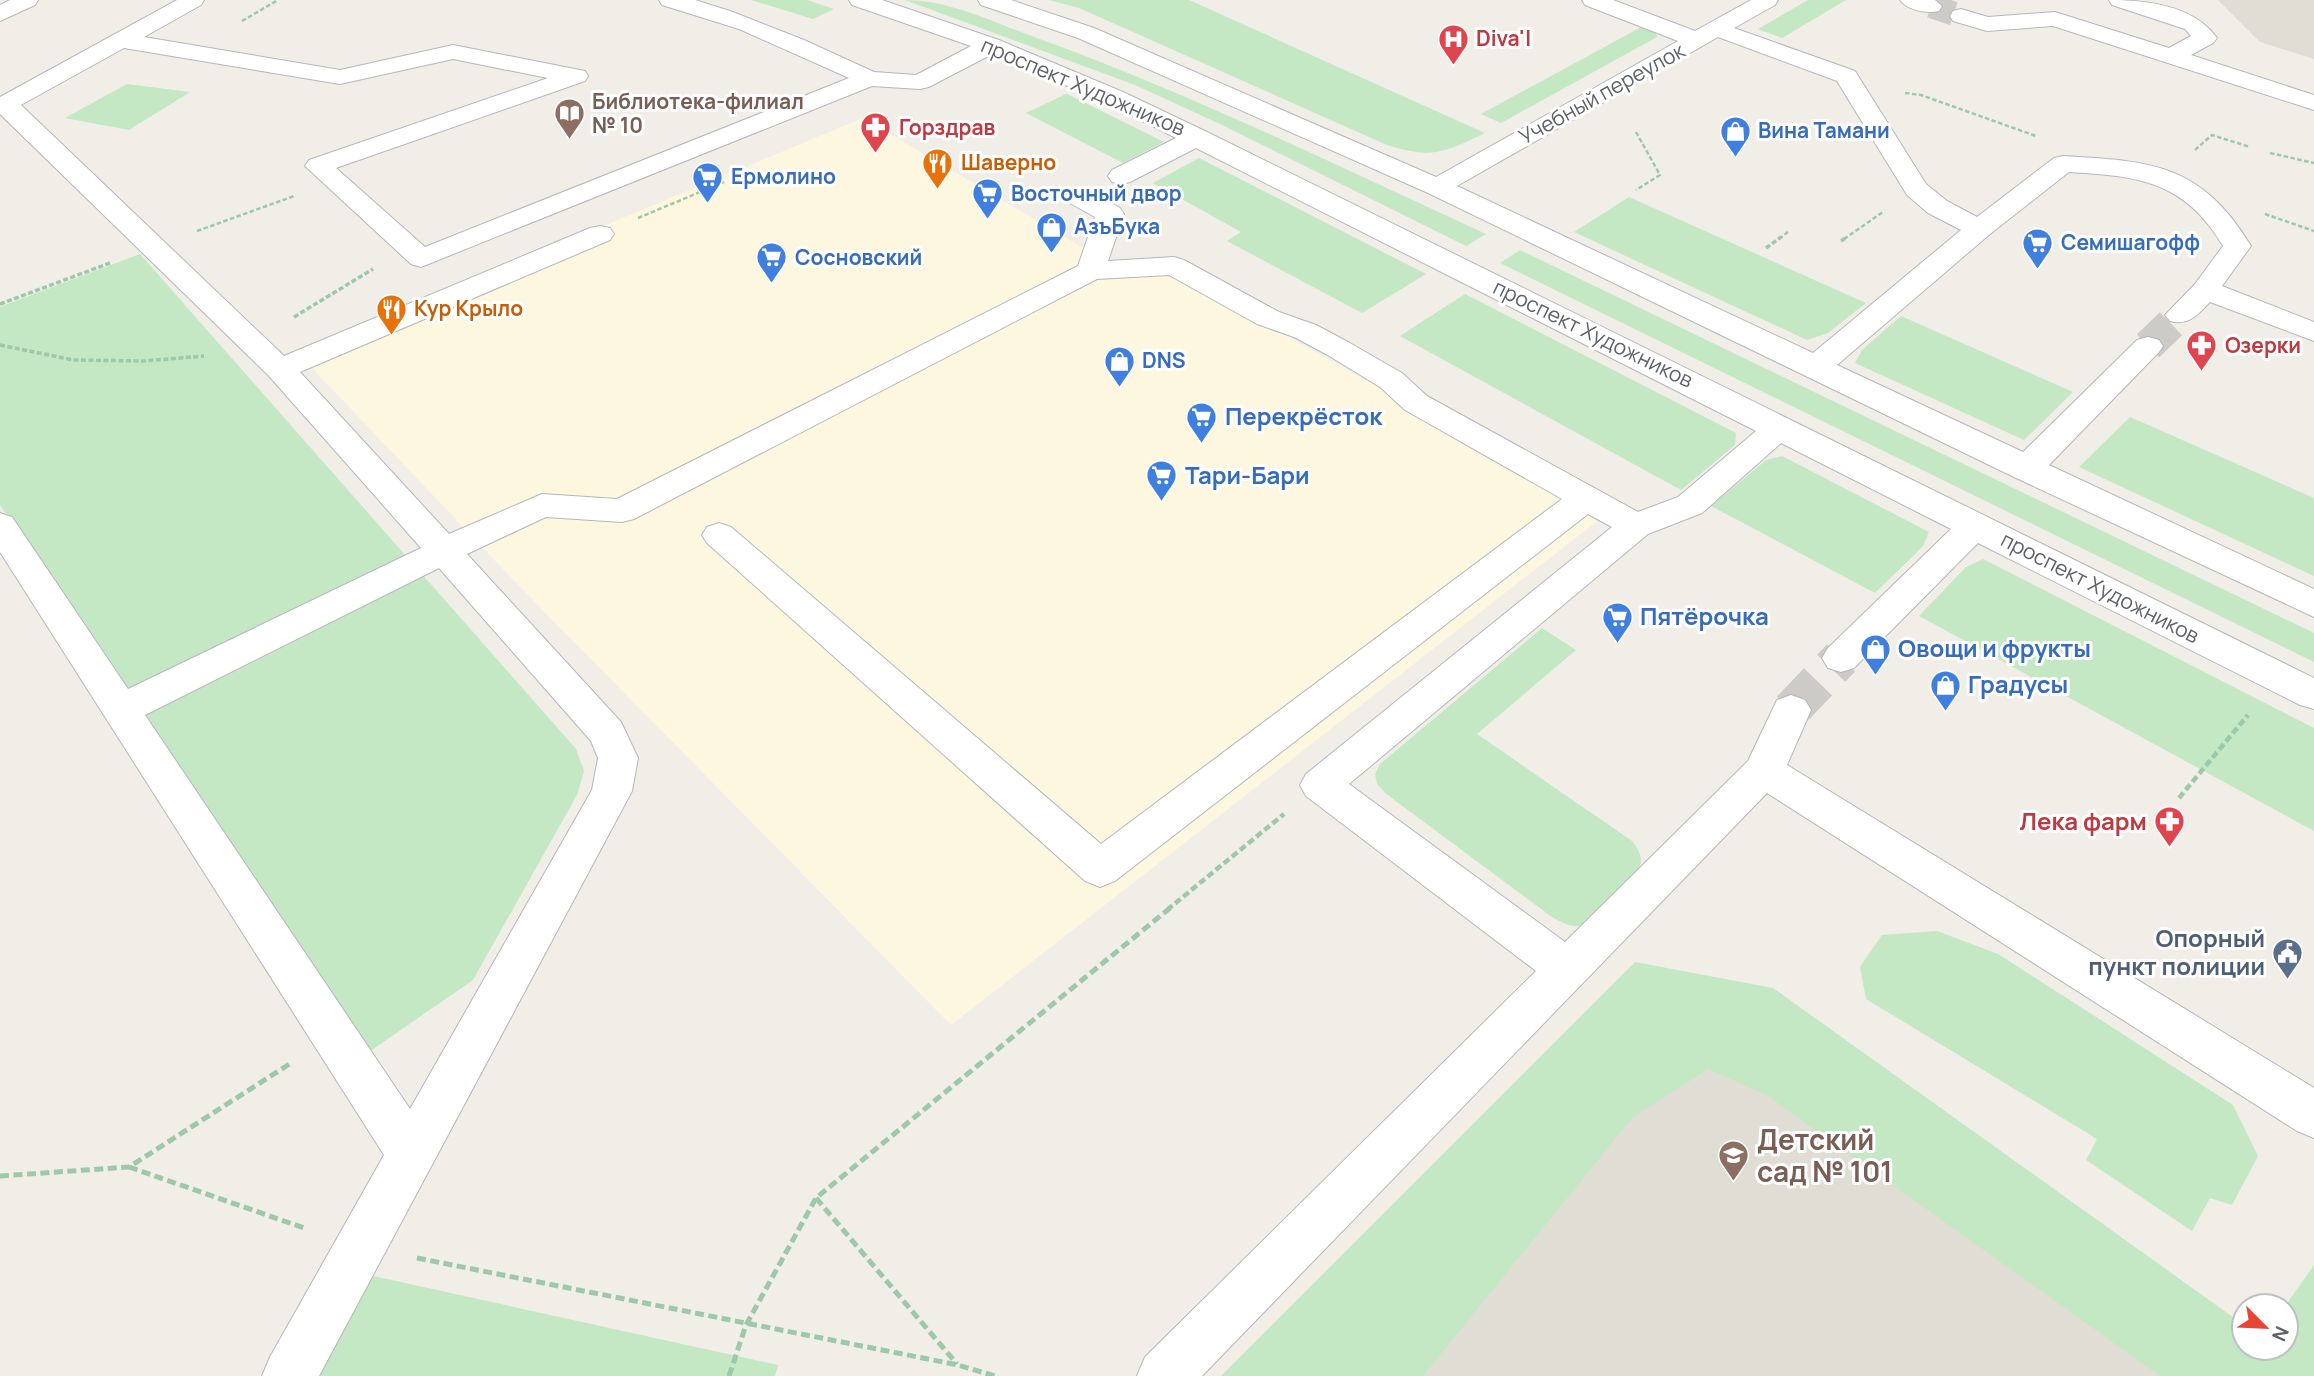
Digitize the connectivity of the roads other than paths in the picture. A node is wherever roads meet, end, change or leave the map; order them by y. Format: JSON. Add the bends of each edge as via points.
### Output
{"nodes":[{"id":1,"x":27,"y":0,"type":"edge"},
{"id":2,"x":193,"y":0,"type":"edge"},
{"id":3,"x":670,"y":0,"type":"edge"},
{"id":4,"x":860,"y":0,"type":"edge"},
{"id":5,"x":989,"y":0,"type":"edge"},
{"id":6,"x":1593,"y":0,"type":"edge"},
{"id":7,"x":1767,"y":0,"type":"edge"},
{"id":8,"x":2120,"y":0,"type":"edge"},
{"id":9,"x":0,"y":14,"type":"edge"},
{"id":10,"x":1961,"y":16,"type":"tunnel mouth"},
{"id":11,"x":1707,"y":34,"type":"junction"},
{"id":12,"x":121,"y":40,"type":"junction"},
{"id":13,"x":991,"y":46,"type":"junction"},
{"id":14,"x":2171,"y":57,"type":"junction"},
{"id":15,"x":869,"y":79,"type":"junction"},
{"id":16,"x":2314,"y":103,"type":"edge"},
{"id":17,"x":3,"y":106,"type":"edge"},
{"id":18,"x":1198,"y":136,"type":"junction"},
{"id":19,"x":1121,"y":176,"type":"dead end"},
{"id":20,"x":1437,"y":187,"type":"junction"},
{"id":21,"x":1078,"y":196,"type":"dead end"},
{"id":22,"x":1980,"y":229,"type":"junction"},
{"id":23,"x":600,"y":234,"type":"dead end"},
{"id":24,"x":1091,"y":271,"type":"junction"},
{"id":25,"x":2205,"y":290,"type":"junction"},
{"id":26,"x":2179,"y":315,"type":"tunnel mouth"},
{"id":27,"x":2314,"y":332,"type":"edge"},
{"id":28,"x":2148,"y":346,"type":"tunnel mouth"},
{"id":29,"x":1814,"y":368,"type":"junction"},
{"id":30,"x":280,"y":369,"type":"junction"},
{"id":31,"x":1780,"y":427,"type":"junction"},
{"id":32,"x":2026,"y":469,"type":"junction"},
{"id":33,"x":1586,"y":498,"type":"junction"},
{"id":34,"x":0,"y":525,"type":"edge"},
{"id":35,"x":1975,"y":525,"type":"junction"},
{"id":36,"x":1636,"y":526,"type":"junction"},
{"id":37,"x":719,"y":535,"type":"dead end"},
{"id":38,"x":444,"y":551,"type":"junction"},
{"id":39,"x":2314,"y":604,"type":"edge"},
{"id":40,"x":1841,"y":658,"type":"tunnel mouth"},
{"id":41,"x":2314,"y":695,"type":"edge"},
{"id":42,"x":120,"y":710,"type":"junction"},
{"id":43,"x":1791,"y":710,"type":"tunnel mouth"},
{"id":44,"x":1764,"y":771,"type":"junction"},
{"id":45,"x":1568,"y":969,"type":"junction"},
{"id":46,"x":2314,"y":1115,"type":"edge"},
{"id":47,"x":411,"y":1153,"type":"junction"},
{"id":48,"x":289,"y":1376,"type":"edge"},
{"id":49,"x":1164,"y":1376,"type":"edge"}],
"edges":[{"from":1,"to":9,"type":"street"},
{"from":2,"to":12,"type":"street"},
{"from":3,"to":15,"type":"street","via":[[781,36]]},
{"from":4,"to":13,"type":"street","name":"проспект Художников"},
{"from":5,"to":20,"type":"street","name":"проспект Художников","via":[[1086,33]]},
{"from":6,"to":11,"type":"street"},
{"from":7,"to":11,"type":"street","name":"Учебный переулок"},
{"from":8,"to":14,"type":"street","via":[[2193,24],[2205,38]]},
{"from":10,"to":14,"type":"street","via":[[1987,24],[2064,13]]},
{"from":11,"to":20,"type":"street","name":"Учебный переулок"},
{"from":11,"to":22,"type":"street","via":[[1846,76],[1916,189],[1927,201]]},
{"from":12,"to":15,"type":"street","via":[[340,77],[453,52],[576,76],[318,166],[421,258]]},
{"from":12,"to":17,"type":"street"},
{"from":13,"to":15,"type":"street","via":[[920,82]]},
{"from":13,"to":18,"type":"street","name":"проспект Художников"},
{"from":14,"to":16,"type":"street"},
{"from":17,"to":30,"type":"street"},
{"from":18,"to":19,"type":"street"},
{"from":18,"to":31,"type":"street","name":"проспект Художников"},
{"from":20,"to":29,"type":"street","name":"проспект Художников"},
{"from":21,"to":24,"type":"street","via":[[1110,214]]},
{"from":22,"to":25,"type":"street","via":[[2063,164],[2126,167],[2164,177],[2194,192],[2225,222],[2237,246]]},
{"from":22,"to":29,"type":"street"},
{"from":23,"to":30,"type":"street"},
{"from":24,"to":33,"type":"street","via":[[1174,266],[1268,318],[1337,348],[1391,380],[1416,403]]},
{"from":24,"to":38,"type":"street","via":[[622,511],[542,505]]},
{"from":25,"to":26,"type":"street"},
{"from":25,"to":27,"type":"street"},
{"from":28,"to":32,"type":"street"},
{"from":29,"to":32,"type":"street","name":"проспект Художников"},
{"from":30,"to":38,"type":"street"},
{"from":31,"to":35,"type":"street","name":"проспект Художников"},
{"from":31,"to":36,"type":"street","via":[[1690,505]]},
{"from":32,"to":39,"type":"street","name":"проспект Художников"},
{"from":33,"to":36,"type":"street"},
{"from":33,"to":37,"type":"street","via":[[1100,869]]},
{"from":34,"to":42,"type":"street"},
{"from":35,"to":40,"type":"street"},
{"from":35,"to":41,"type":"street","name":"проспект Художников"},
{"from":36,"to":45,"type":"street","via":[[1320,785]]},
{"from":38,"to":42,"type":"street"},
{"from":38,"to":47,"type":"street","via":[[607,733],[618,758],[612,792]]},
{"from":42,"to":47,"type":"street"},
{"from":43,"to":44,"type":"street"},
{"from":44,"to":45,"type":"street"},
{"from":44,"to":46,"type":"street"},
{"from":45,"to":49,"type":"street"},
{"from":47,"to":48,"type":"street"}]}
